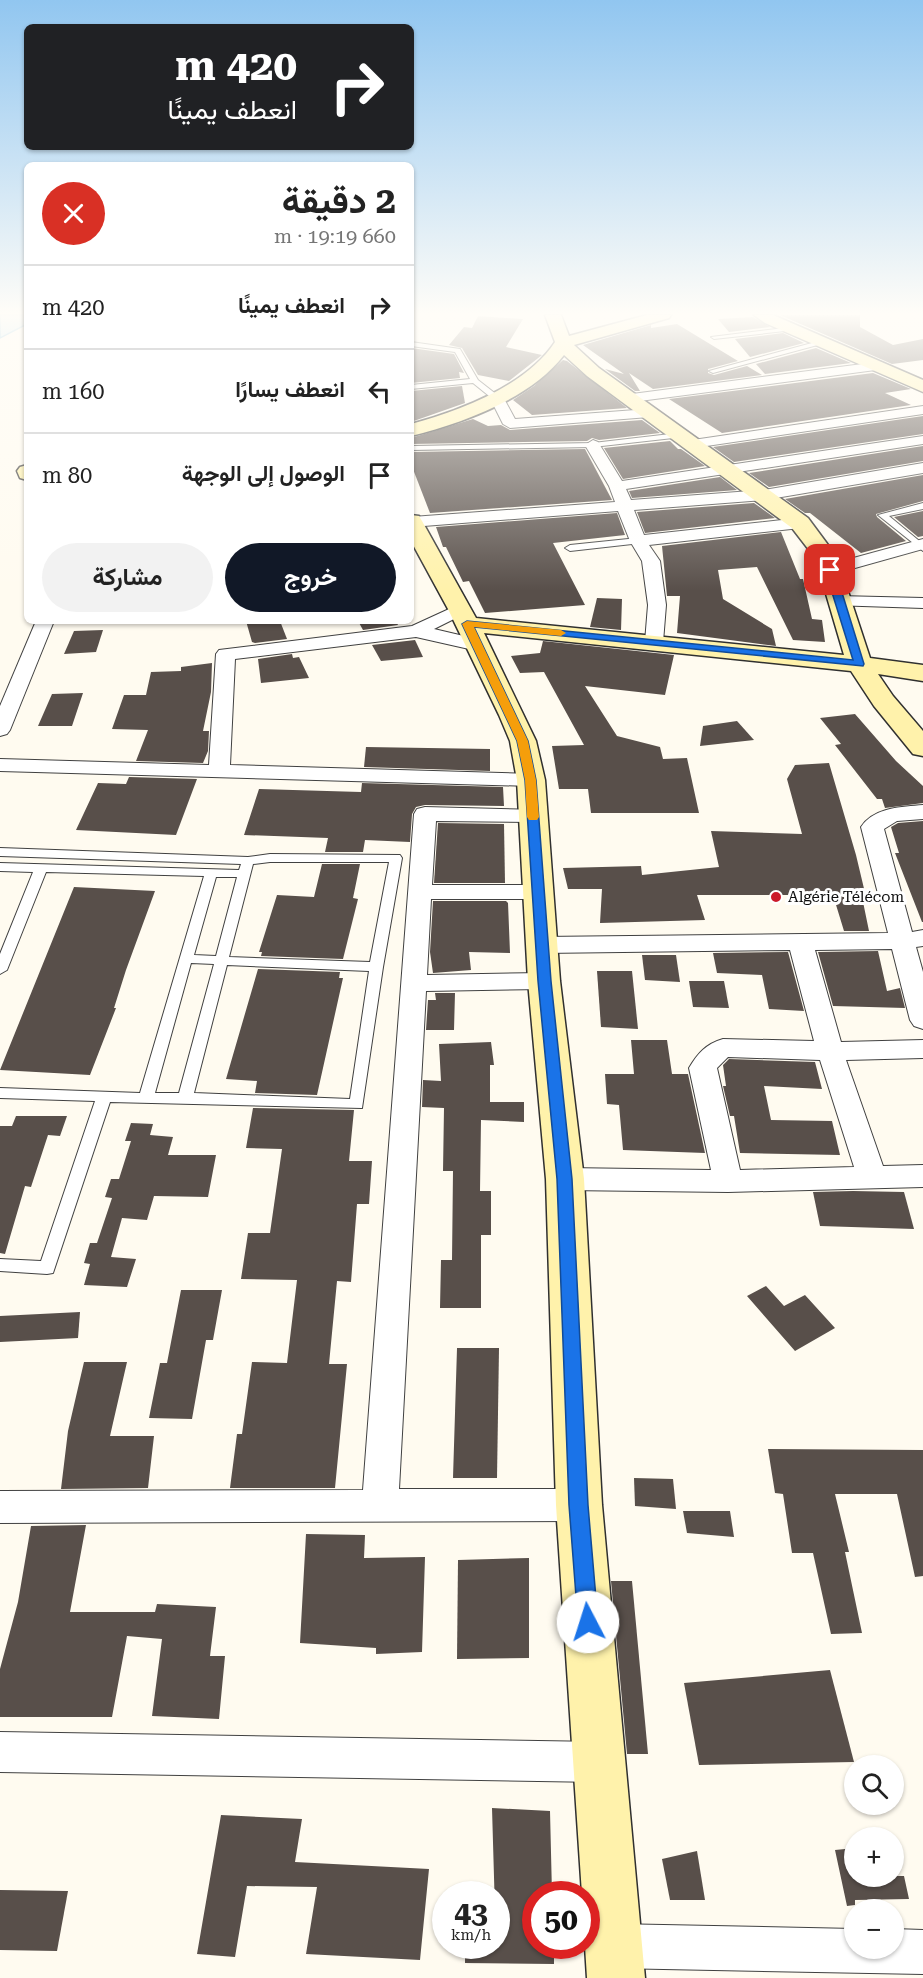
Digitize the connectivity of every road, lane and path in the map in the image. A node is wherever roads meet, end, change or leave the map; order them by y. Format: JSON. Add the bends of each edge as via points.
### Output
{"nodes":[{"id":1,"x":477,"y":407,"type":"edge"},
{"id":2,"x":502,"y":407,"type":"edge"},
{"id":3,"x":643,"y":407,"type":"edge"},
{"id":4,"x":923,"y":410,"type":"edge"},
{"id":5,"x":650,"y":413,"type":"junction"},
{"id":6,"x":414,"y":429,"type":"edge"},
{"id":7,"x":686,"y":440,"type":"junction"},
{"id":8,"x":923,"y":440,"type":"edge"},
{"id":9,"x":593,"y":445,"type":"junction"},
{"id":10,"x":414,"y":448,"type":"edge"},
{"id":11,"x":727,"y":469,"type":"junction"},
{"id":12,"x":920,"y":471,"type":"edge"},
{"id":13,"x":617,"y":486,"type":"junction"},
{"id":14,"x":764,"y":495,"type":"junction"},
{"id":15,"x":923,"y":506,"type":"edge"},
{"id":16,"x":624,"y":507,"type":"junction"},
{"id":17,"x":414,"y":521,"type":"edge"},
{"id":18,"x":800,"y":523,"type":"junction"},
{"id":19,"x":414,"y":527,"type":"edge"},
{"id":20,"x":638,"y":541,"type":"junction"},
{"id":21,"x":922,"y":546,"type":"edge"},
{"id":22,"x":570,"y":548,"type":"dead end"},
{"id":23,"x":830,"y":570,"type":"junction"},
{"id":24,"x":838,"y":601,"type":"junction"},
{"id":25,"x":923,"y":603,"type":"edge"},
{"id":26,"x":44,"y":624,"type":"edge"},
{"id":27,"x":468,"y":626,"type":"junction"},
{"id":28,"x":416,"y":631,"type":"junction"},
{"id":29,"x":654,"y":642,"type":"junction"},
{"id":30,"x":859,"y":664,"type":"junction"},
{"id":31,"x":923,"y":673,"type":"edge"},
{"id":32,"x":0,"y":730,"type":"edge"},
{"id":33,"x":923,"y":748,"type":"edge"},
{"id":34,"x":0,"y":765,"type":"edge"},
{"id":35,"x":219,"y":771,"type":"junction"},
{"id":36,"x":532,"y":798,"type":"junction"},
{"id":37,"x":923,"y":812,"type":"edge"},
{"id":38,"x":0,"y":852,"type":"edge"},
{"id":39,"x":0,"y":867,"type":"edge"},
{"id":40,"x":40,"y":868,"type":"junction"},
{"id":41,"x":247,"y":868,"type":"junction"},
{"id":42,"x":211,"y":873,"type":"junction"},
{"id":43,"x":420,"y":892,"type":"junction"},
{"id":44,"x":538,"y":892,"type":"junction"},
{"id":45,"x":912,"y":940,"type":"edge"},
{"id":46,"x":800,"y":942,"type":"junction"},
{"id":47,"x":186,"y":960,"type":"junction"},
{"id":48,"x":222,"y":961,"type":"junction"},
{"id":49,"x":543,"y":963,"type":"junction"},
{"id":50,"x":376,"y":968,"type":"junction"},
{"id":51,"x":0,"y":970,"type":"edge"},
{"id":52,"x":414,"y":983,"type":"junction"},
{"id":53,"x":923,"y":1020,"type":"edge"},
{"id":54,"x":923,"y":1049,"type":"edge"},
{"id":55,"x":830,"y":1051,"type":"junction"},
{"id":56,"x":0,"y":1093,"type":"edge"},
{"id":57,"x":104,"y":1097,"type":"junction"},
{"id":58,"x":146,"y":1098,"type":"junction"},
{"id":59,"x":185,"y":1098,"type":"junction"},
{"id":60,"x":923,"y":1176,"type":"edge"},
{"id":61,"x":872,"y":1178,"type":"junction"},
{"id":62,"x":565,"y":1179,"type":"junction"},
{"id":63,"x":728,"y":1181,"type":"junction"},
{"id":64,"x":0,"y":1265,"type":"edge"},
{"id":65,"x":579,"y":1505,"type":"junction"},
{"id":66,"x":380,"y":1506,"type":"junction"},
{"id":67,"x":0,"y":1507,"type":"edge"},
{"id":68,"x":0,"y":1752,"type":"edge"},
{"id":69,"x":599,"y":1762,"type":"junction"},
{"id":70,"x":923,"y":1952,"type":"edge"},
{"id":71,"x":614,"y":1962,"type":"edge"}],
"edges":[{"from":1,"to":6,"type":"main road"},
{"from":2,"to":5,"type":"street","via":[[510,424]]},
{"from":3,"to":5,"type":"main road"},
{"from":4,"to":7,"type":"street"},
{"from":5,"to":7,"type":"main road"},
{"from":7,"to":9,"type":"lane"},
{"from":7,"to":11,"type":"main road"},
{"from":8,"to":11,"type":"street"},
{"from":9,"to":10,"type":"lane"},
{"from":9,"to":13,"type":"street"},
{"from":11,"to":13,"type":"street"},
{"from":11,"to":14,"type":"main road"},
{"from":12,"to":14,"type":"street"},
{"from":13,"to":16,"type":"street"},
{"from":14,"to":16,"type":"street"},
{"from":14,"to":18,"type":"main road"},
{"from":15,"to":21,"type":"lane","via":[[882,515]]},
{"from":16,"to":17,"type":"street"},
{"from":16,"to":20,"type":"street"},
{"from":18,"to":20,"type":"street"},
{"from":18,"to":23,"type":"main road"},
{"from":19,"to":27,"type":"main road"},
{"from":20,"to":22,"type":"lane"},
{"from":20,"to":29,"type":"street","via":[[651,561],[657,605]]},
{"from":21,"to":23,"type":"street"},
{"from":23,"to":24,"type":"main road"},
{"from":24,"to":25,"type":"street"},
{"from":24,"to":30,"type":"main road"},
{"from":26,"to":32,"type":"street"},
{"from":27,"to":28,"type":"street"},
{"from":27,"to":28,"type":"street"},
{"from":27,"to":29,"type":"main road"},
{"from":27,"to":36,"type":"main road","via":[[523,741]]},
{"from":28,"to":35,"type":"street","via":[[226,654]]},
{"from":29,"to":30,"type":"main road"},
{"from":30,"to":31,"type":"main road"},
{"from":30,"to":33,"type":"main road","via":[[883,701]]},
{"from":34,"to":35,"type":"street"},
{"from":35,"to":36,"type":"street"},
{"from":36,"to":43,"type":"street","via":[[425,814]]},
{"from":36,"to":44,"type":"main road"},
{"from":37,"to":45,"type":"street","via":[[890,815],[872,828]]},
{"from":38,"to":41,"type":"lane"},
{"from":39,"to":40,"type":"lane"},
{"from":40,"to":42,"type":"lane"},
{"from":40,"to":51,"type":"lane"},
{"from":41,"to":42,"type":"lane"},
{"from":41,"to":48,"type":"lane"},
{"from":41,"to":50,"type":"lane","via":[[270,858],[396,858]]},
{"from":42,"to":47,"type":"lane"},
{"from":43,"to":44,"type":"street"},
{"from":43,"to":52,"type":"street"},
{"from":44,"to":49,"type":"main road"},
{"from":45,"to":46,"type":"street"},
{"from":45,"to":53,"type":"street"},
{"from":46,"to":49,"type":"street"},
{"from":46,"to":55,"type":"street"},
{"from":47,"to":48,"type":"lane"},
{"from":47,"to":58,"type":"lane"},
{"from":48,"to":50,"type":"lane"},
{"from":48,"to":59,"type":"lane"},
{"from":49,"to":52,"type":"street"},
{"from":49,"to":62,"type":"main road"},
{"from":50,"to":59,"type":"lane","via":[[357,1104]]},
{"from":52,"to":66,"type":"street"},
{"from":54,"to":55,"type":"street"},
{"from":55,"to":61,"type":"street"},
{"from":55,"to":63,"type":"street","via":[[723,1048],[710,1057],[703,1068]]},
{"from":56,"to":57,"type":"lane"},
{"from":57,"to":58,"type":"lane"},
{"from":57,"to":64,"type":"lane","via":[[47,1268]]},
{"from":58,"to":59,"type":"lane"},
{"from":60,"to":61,"type":"street"},
{"from":61,"to":63,"type":"street"},
{"from":62,"to":63,"type":"street"},
{"from":62,"to":65,"type":"main road"},
{"from":65,"to":66,"type":"street"},
{"from":65,"to":69,"type":"main road"},
{"from":66,"to":67,"type":"street"},
{"from":68,"to":69,"type":"street"},
{"from":69,"to":71,"type":"main road"},
{"from":70,"to":71,"type":"street"}]}
